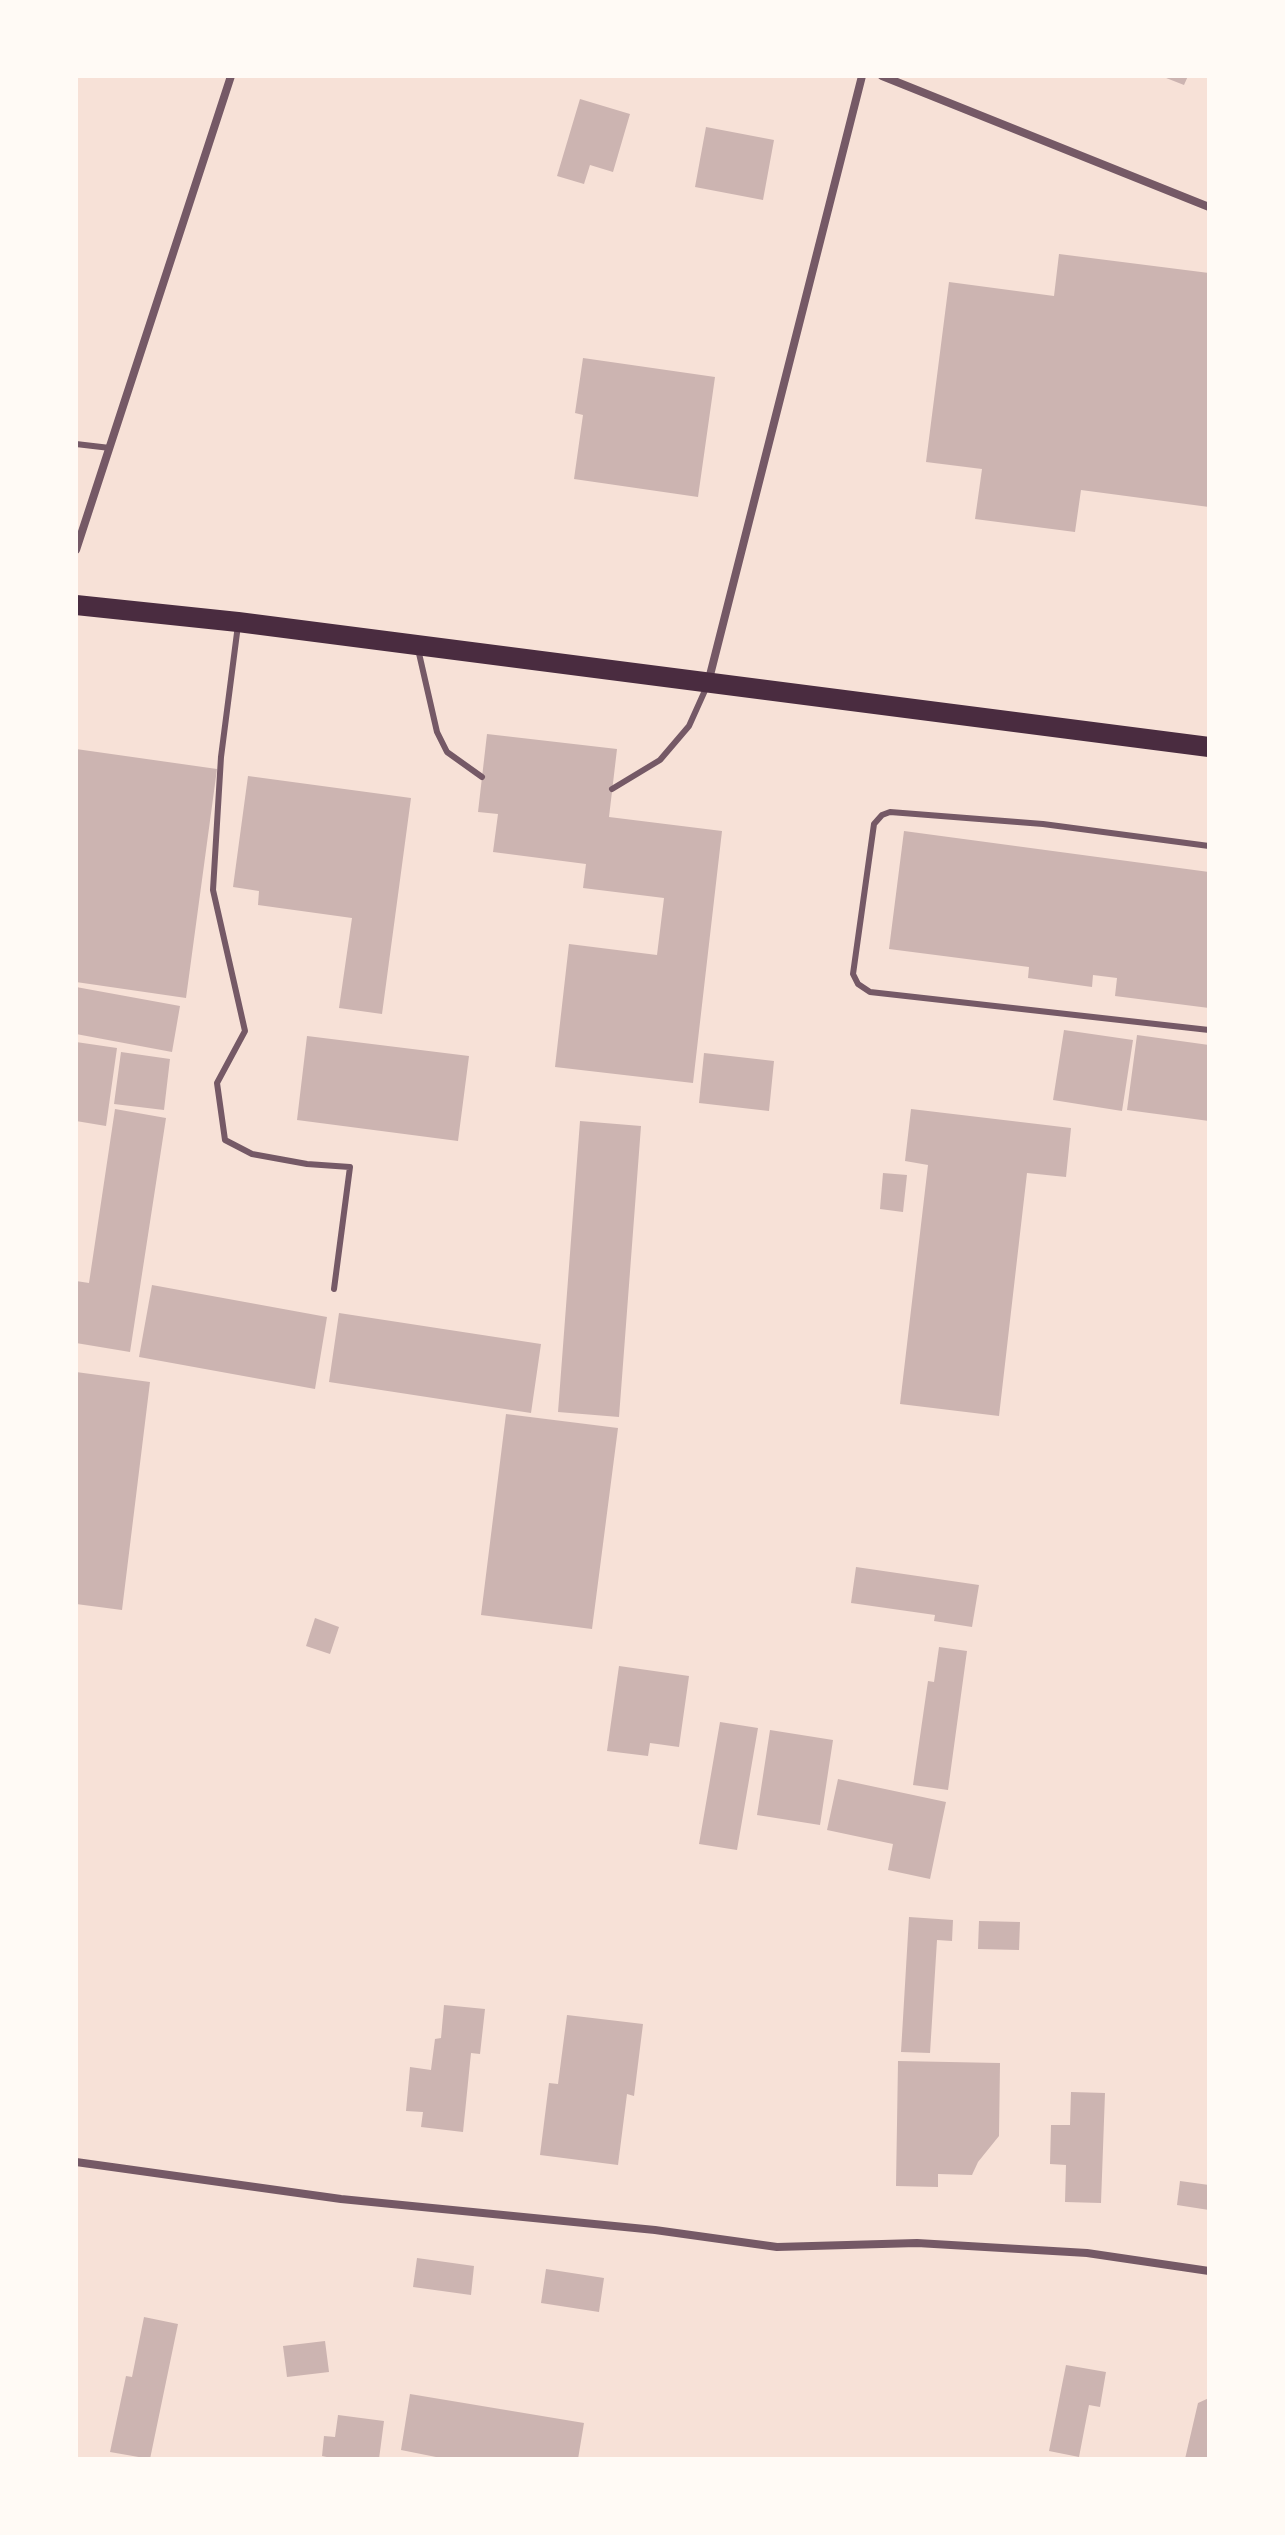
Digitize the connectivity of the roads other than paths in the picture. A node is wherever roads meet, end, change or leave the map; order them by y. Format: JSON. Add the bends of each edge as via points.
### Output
{"nodes":[{"id":1,"x":231,"y":76,"type":"edge"},
{"id":2,"x":862,"y":76,"type":"edge"},
{"id":3,"x":882,"y":76,"type":"edge"},
{"id":4,"x":1209,"y":207,"type":"edge"},
{"id":5,"x":76,"y":444,"type":"edge"},
{"id":6,"x":110,"y":448,"type":"junction"},
{"id":7,"x":76,"y":550,"type":"edge"},
{"id":8,"x":76,"y":605,"type":"edge"},
{"id":9,"x":238,"y":622,"type":"junction"},
{"id":10,"x":418,"y":646,"type":"junction"},
{"id":11,"x":708,"y":683,"type":"junction"},
{"id":12,"x":1209,"y":747,"type":"edge"},
{"id":13,"x":482,"y":777,"type":"dead end"},
{"id":14,"x":612,"y":789,"type":"dead end"},
{"id":15,"x":1209,"y":846,"type":"edge"},
{"id":16,"x":1209,"y":1030,"type":"edge"},
{"id":17,"x":334,"y":1289,"type":"dead end"},
{"id":18,"x":76,"y":2162,"type":"edge"},
{"id":19,"x":1209,"y":2271,"type":"edge"}],
"edges":[{"from":1,"to":6,"type":"street"},
{"from":2,"to":11,"type":"street"},
{"from":3,"to":4,"type":"street"},
{"from":5,"to":6,"type":"lane"},
{"from":6,"to":7,"type":"street"},
{"from":8,"to":9,"type":"main road"},
{"from":9,"to":10,"type":"main road"},
{"from":9,"to":17,"type":"lane","via":[[221,757],[213,890],[245,1031],[217,1083],[225,1140],[252,1154],[350,1167]]},
{"from":10,"to":11,"type":"main road"},
{"from":10,"to":13,"type":"lane","via":[[437,732],[447,752]]},
{"from":11,"to":12,"type":"main road"},
{"from":11,"to":14,"type":"lane","via":[[689,726],[660,760]]},
{"from":15,"to":16,"type":"lane","via":[[1043,824],[890,812],[874,824],[853,974],[870,992]]},
{"from":18,"to":19,"type":"street","via":[[341,2199],[777,2247],[917,2243],[1071,2252]]}]}
